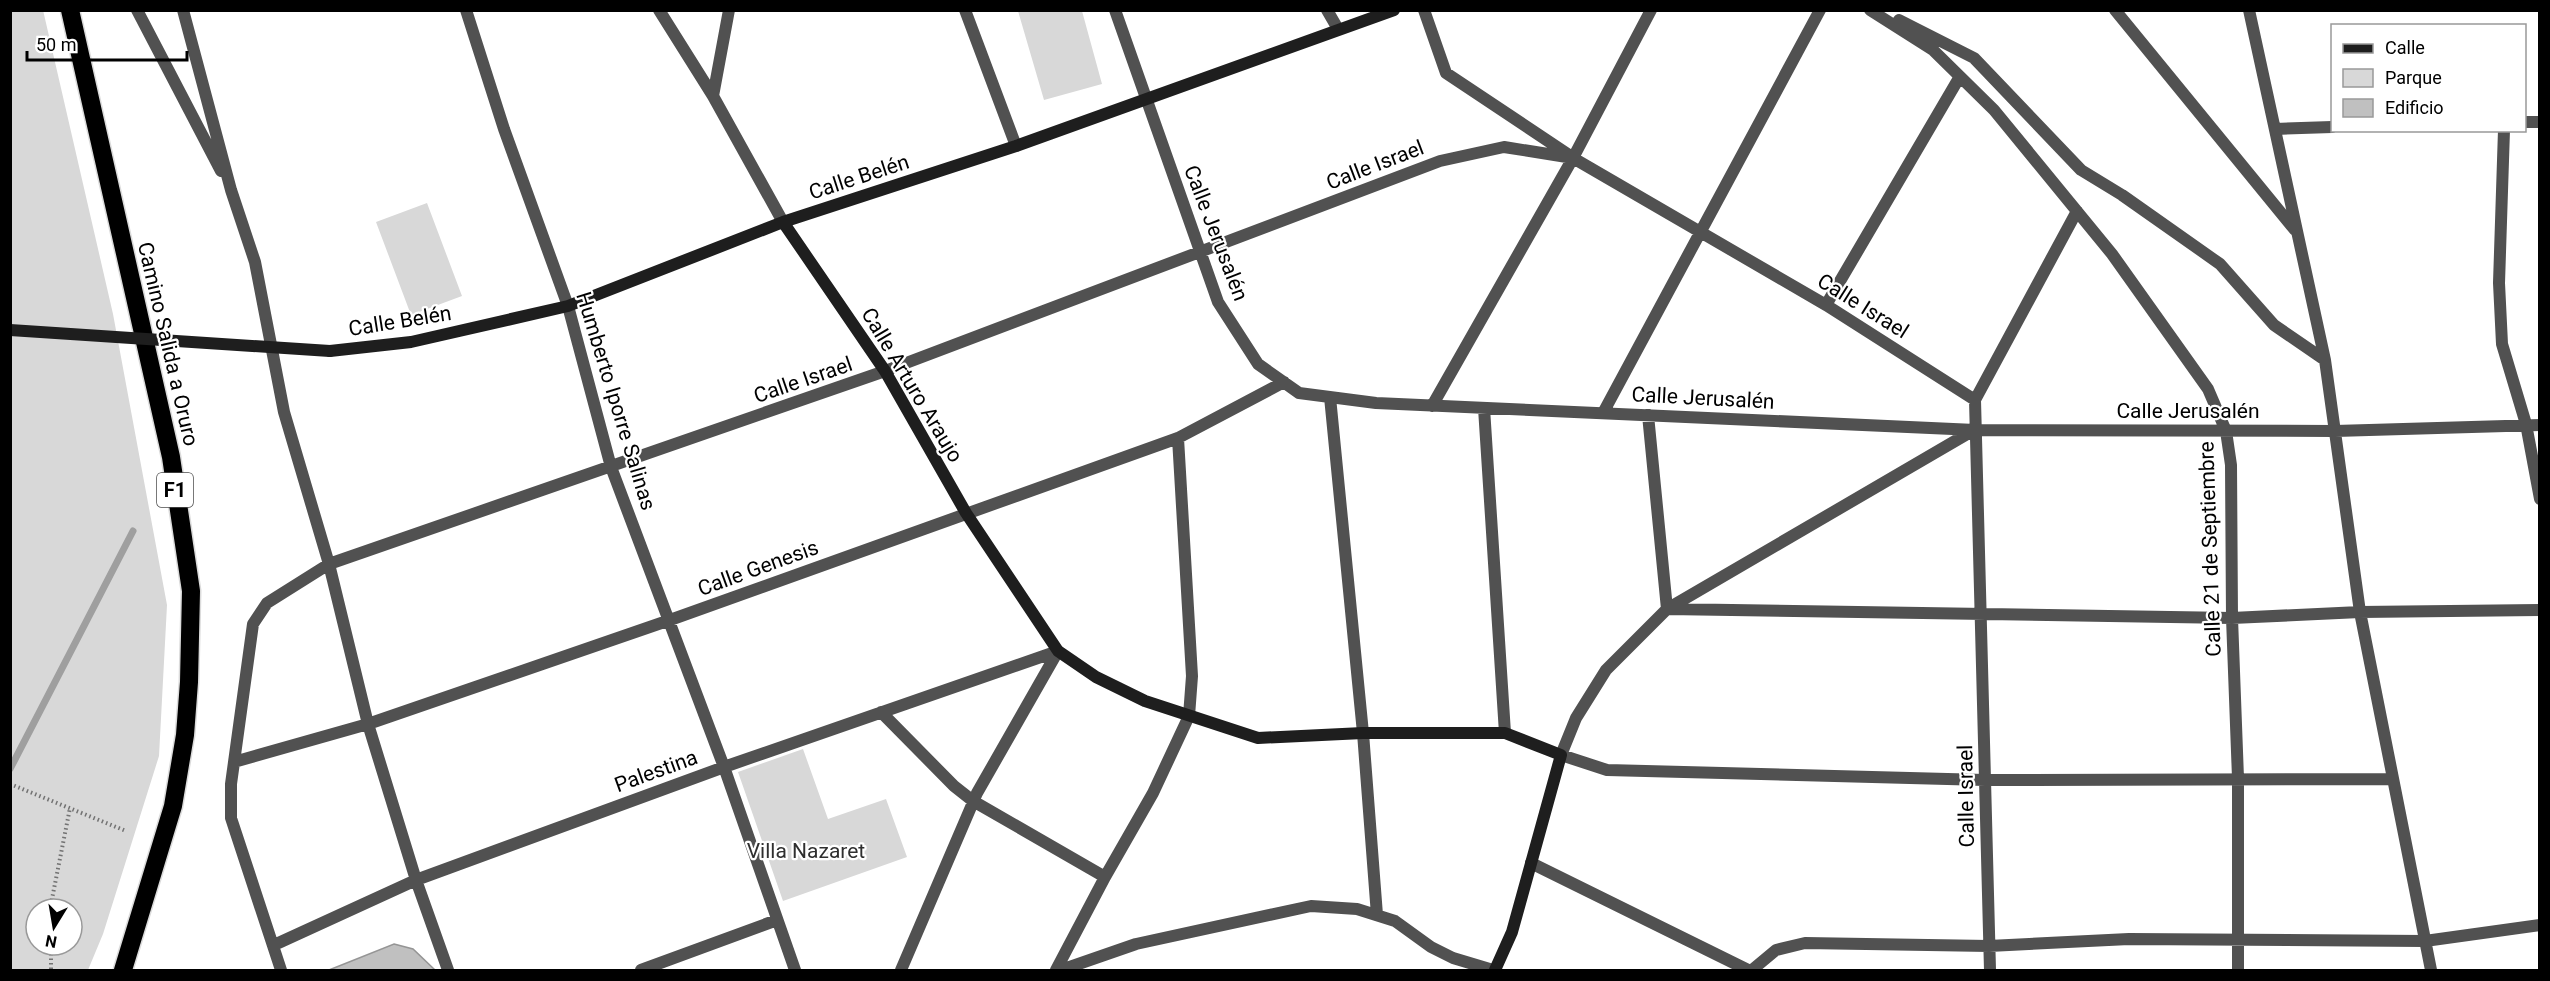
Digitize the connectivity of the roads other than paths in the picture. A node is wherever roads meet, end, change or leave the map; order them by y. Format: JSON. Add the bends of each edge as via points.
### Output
{"nodes":[{"id":1,"x":70,"y":10,"type":"edge"},
{"id":2,"x":137,"y":10,"type":"edge"},
{"id":3,"x":183,"y":10,"type":"edge"},
{"id":4,"x":466,"y":10,"type":"edge"},
{"id":5,"x":659,"y":10,"type":"edge"},
{"id":6,"x":729,"y":10,"type":"edge"},
{"id":7,"x":965,"y":10,"type":"edge"},
{"id":8,"x":1115,"y":10,"type":"edge"},
{"id":9,"x":1328,"y":10,"type":"edge"},
{"id":10,"x":1394,"y":10,"type":"edge"},
{"id":11,"x":1424,"y":10,"type":"edge"},
{"id":12,"x":1650,"y":10,"type":"edge"},
{"id":13,"x":1820,"y":10,"type":"edge"},
{"id":14,"x":1870,"y":10,"type":"edge"},
{"id":15,"x":1880,"y":10,"type":"edge"},
{"id":16,"x":2115,"y":10,"type":"edge"},
{"id":17,"x":2249,"y":10,"type":"edge"},
{"id":18,"x":1338,"y":29,"type":"junction"},
{"id":19,"x":1959,"y":78,"type":"junction"},
{"id":20,"x":713,"y":96,"type":"junction"},
{"id":21,"x":1146,"y":99,"type":"junction"},
{"id":22,"x":2331,"y":127,"type":"edge"},
{"id":23,"x":2275,"y":129,"type":"junction"},
{"id":24,"x":2504,"y":132,"type":"edge"},
{"id":25,"x":1016,"y":146,"type":"junction"},
{"id":26,"x":1573,"y":158,"type":"junction"},
{"id":27,"x":231,"y":190,"type":"junction"},
{"id":28,"x":2077,"y":211,"type":"junction"},
{"id":29,"x":783,"y":222,"type":"junction"},
{"id":30,"x":1701,"y":231,"type":"junction"},
{"id":31,"x":2297,"y":233,"type":"junction"},
{"id":32,"x":1199,"y":252,"type":"junction"},
{"id":33,"x":1826,"y":305,"type":"junction"},
{"id":34,"x":568,"y":306,"type":"junction"},
{"id":35,"x":10,"y":330,"type":"edge"},
{"id":36,"x":2325,"y":360,"type":"junction"},
{"id":37,"x":885,"y":371,"type":"junction"},
{"id":38,"x":1284,"y":382,"type":"junction"},
{"id":39,"x":1330,"y":398,"type":"junction"},
{"id":40,"x":1975,"y":400,"type":"junction"},
{"id":41,"x":1432,"y":406,"type":"junction"},
{"id":42,"x":1484,"y":408,"type":"junction"},
{"id":43,"x":1603,"y":413,"type":"junction"},
{"id":44,"x":1648,"y":415,"type":"junction"},
{"id":45,"x":2526,"y":424,"type":"junction"},
{"id":46,"x":2540,"y":425,"type":"edge"},
{"id":47,"x":1975,"y":430,"type":"junction"},
{"id":48,"x":2226,"y":431,"type":"junction"},
{"id":49,"x":2335,"y":431,"type":"junction"},
{"id":50,"x":1178,"y":438,"type":"junction"},
{"id":51,"x":611,"y":467,"type":"junction"},
{"id":52,"x":2540,"y":499,"type":"edge"},
{"id":53,"x":966,"y":513,"type":"junction"},
{"id":54,"x":329,"y":564,"type":"junction"},
{"id":55,"x":1667,"y":609,"type":"junction"},
{"id":56,"x":2540,"y":610,"type":"edge"},
{"id":57,"x":2360,"y":612,"type":"junction"},
{"id":58,"x":1980,"y":614,"type":"junction"},
{"id":59,"x":2232,"y":618,"type":"junction"},
{"id":60,"x":670,"y":620,"type":"junction"},
{"id":61,"x":1058,"y":651,"type":"junction"},
{"id":62,"x":881,"y":712,"type":"junction"},
{"id":63,"x":1190,"y":716,"type":"junction"},
{"id":64,"x":368,"y":724,"type":"junction"},
{"id":65,"x":1363,"y":733,"type":"junction"},
{"id":66,"x":1505,"y":733,"type":"junction"},
{"id":67,"x":1561,"y":755,"type":"junction"},
{"id":68,"x":234,"y":762,"type":"junction"},
{"id":69,"x":724,"y":766,"type":"junction"},
{"id":70,"x":2238,"y":778,"type":"junction"},
{"id":71,"x":2392,"y":779,"type":"junction"},
{"id":72,"x":1985,"y":780,"type":"junction"},
{"id":73,"x":974,"y":801,"type":"junction"},
{"id":74,"x":1531,"y":863,"type":"junction"},
{"id":75,"x":1105,"y":876,"type":"junction"},
{"id":76,"x":416,"y":880,"type":"junction"},
{"id":77,"x":1377,"y":915,"type":"junction"},
{"id":78,"x":777,"y":921,"type":"junction"},
{"id":79,"x":2540,"y":925,"type":"edge"},
{"id":80,"x":2239,"y":940,"type":"junction"},
{"id":81,"x":2425,"y":941,"type":"junction"},
{"id":82,"x":274,"y":945,"type":"junction"},
{"id":83,"x":1989,"y":946,"type":"junction"},
{"id":84,"x":797,"y":969,"type":"edge"},
{"id":85,"x":123,"y":970,"type":"edge"},
{"id":86,"x":281,"y":970,"type":"edge"},
{"id":87,"x":448,"y":970,"type":"edge"},
{"id":88,"x":640,"y":970,"type":"edge"},
{"id":89,"x":901,"y":970,"type":"edge"},
{"id":90,"x":1056,"y":970,"type":"edge"},
{"id":91,"x":1061,"y":970,"type":"edge"},
{"id":92,"x":1494,"y":970,"type":"edge"},
{"id":93,"x":1748,"y":970,"type":"edge"},
{"id":94,"x":1752,"y":970,"type":"edge"},
{"id":95,"x":1990,"y":970,"type":"edge"},
{"id":96,"x":2238,"y":970,"type":"edge"},
{"id":97,"x":2431,"y":970,"type":"edge"}],
"edges":[{"from":1,"to":85,"type":"highway","name":"Camino Salida a Oruro","number":"F1","via":[[171,457],[190,591],[185,735],[173,806]]},
{"from":2,"to":27,"type":"street"},
{"from":3,"to":27,"type":"street"},
{"from":4,"to":34,"type":"street","name":"Humberto Iporre Salinas"},
{"from":5,"to":20,"type":"street","name":"Calle Arturo Araujo"},
{"from":6,"to":20,"type":"street"},
{"from":7,"to":25,"type":"street"},
{"from":8,"to":21,"type":"street","name":"Calle Jerusalén"},
{"from":9,"to":18,"type":"street"},
{"from":10,"to":18,"type":"main road","name":"Calle Belén"},
{"from":11,"to":26,"type":"street","via":[[1446,73]]},
{"from":12,"to":26,"type":"street"},
{"from":13,"to":30,"type":"street"},
{"from":14,"to":19,"type":"street","name":"Calle 21 de Septiembre","via":[[1933,50]]},
{"from":15,"to":36,"type":"street","via":[[1974,58],[2080,170],[2220,264],[2274,325]]},
{"from":16,"to":31,"type":"street"},
{"from":17,"to":23,"type":"street"},
{"from":18,"to":21,"type":"main road","name":"Calle Belén"},
{"from":19,"to":28,"type":"street","name":"Calle 21 de Septiembre","via":[[1994,110]]},
{"from":19,"to":33,"type":"street"},
{"from":20,"to":29,"type":"street","name":"Calle Arturo Araujo"},
{"from":21,"to":25,"type":"main road","name":"Calle Belén"},
{"from":21,"to":32,"type":"street","name":"Calle Jerusalén"},
{"from":22,"to":23,"type":"street"},
{"from":23,"to":31,"type":"street"},
{"from":24,"to":45,"type":"street","via":[[2499,283],[2502,344]]},
{"from":25,"to":29,"type":"main road","name":"Calle Belén"},
{"from":26,"to":30,"type":"street","name":"Calle Israel"},
{"from":26,"to":32,"type":"street","name":"Calle Israel","via":[[1504,147],[1440,161]]},
{"from":26,"to":41,"type":"street"},
{"from":27,"to":54,"type":"street","via":[[255,262],[284,412]]},
{"from":28,"to":40,"type":"street"},
{"from":28,"to":48,"type":"street","name":"Calle 21 de Septiembre","via":[[2208,389]]},
{"from":29,"to":34,"type":"main road","name":"Calle Belén"},
{"from":29,"to":37,"type":"main road","name":"Calle Arturo Araujo"},
{"from":30,"to":33,"type":"street","name":"Calle Israel"},
{"from":30,"to":43,"type":"street"},
{"from":31,"to":36,"type":"street"},
{"from":32,"to":37,"type":"street","name":"Calle Israel"},
{"from":32,"to":38,"type":"street","name":"Calle Jerusalén","via":[[1218,302],[1258,364]]},
{"from":33,"to":40,"type":"street","name":"Calle Israel"},
{"from":34,"to":35,"type":"main road","name":"Calle Belén","bridge":true,"via":[[411,342],[330,351]]},
{"from":34,"to":51,"type":"street","name":"Humberto Iporre Salinas"},
{"from":36,"to":49,"type":"street"},
{"from":37,"to":51,"type":"street","name":"Calle Israel"},
{"from":37,"to":53,"type":"main road","name":"Calle Arturo Araujo"},
{"from":38,"to":39,"type":"street","name":"Calle Jerusalén","via":[[1299,393]]},
{"from":38,"to":50,"type":"street","name":"Calle Genesis"},
{"from":39,"to":41,"type":"street","name":"Calle Jerusalén"},
{"from":39,"to":65,"type":"street"},
{"from":40,"to":47,"type":"street","name":"Calle Israel"},
{"from":41,"to":42,"type":"street","name":"Calle Jerusalén"},
{"from":42,"to":43,"type":"street","name":"Calle Jerusalén"},
{"from":42,"to":66,"type":"street"},
{"from":43,"to":44,"type":"street","name":"Calle Jerusalén"},
{"from":44,"to":47,"type":"street","name":"Calle Jerusalén"},
{"from":44,"to":55,"type":"street"},
{"from":45,"to":46,"type":"street","name":"Calle Jerusalén"},
{"from":45,"to":49,"type":"street","name":"Calle Jerusalén"},
{"from":45,"to":52,"type":"street"},
{"from":47,"to":48,"type":"street","name":"Calle Jerusalén"},
{"from":47,"to":55,"type":"street"},
{"from":47,"to":58,"type":"street","name":"Calle Israel"},
{"from":48,"to":49,"type":"street","name":"Calle Jerusalén"},
{"from":48,"to":59,"type":"street","name":"Calle 21 de Septiembre","via":[[2231,465]]},
{"from":49,"to":57,"type":"street"},
{"from":50,"to":53,"type":"street","name":"Calle Genesis"},
{"from":50,"to":63,"type":"street","via":[[1192,676]]},
{"from":51,"to":54,"type":"street","name":"Calle Israel"},
{"from":51,"to":60,"type":"street","name":"Humberto Iporre Salinas"},
{"from":53,"to":60,"type":"street","name":"Calle Genesis"},
{"from":53,"to":61,"type":"main road","name":"Calle Arturo Araujo"},
{"from":54,"to":64,"type":"street"},
{"from":54,"to":68,"type":"street","name":"Calle Israel","via":[[267,603],[253,624]]},
{"from":55,"to":58,"type":"street"},
{"from":55,"to":67,"type":"street","via":[[1606,670],[1576,718]]},
{"from":56,"to":57,"type":"street"},
{"from":57,"to":59,"type":"street"},
{"from":57,"to":71,"type":"street"},
{"from":58,"to":59,"type":"street"},
{"from":58,"to":72,"type":"street","name":"Calle Israel"},
{"from":59,"to":70,"type":"street","name":"Calle 21 de Septiembre"},
{"from":60,"to":64,"type":"street","name":"Calle Genesis"},
{"from":60,"to":69,"type":"street","name":"Humberto Iporre Salinas"},
{"from":61,"to":62,"type":"street","name":"Palestina"},
{"from":61,"to":63,"type":"main road","name":"Calle Arturo Araujo","via":[[1096,678]]},
{"from":61,"to":73,"type":"street"},
{"from":62,"to":69,"type":"street","name":"Palestina"},
{"from":62,"to":73,"type":"street"},
{"from":63,"to":65,"type":"main road","name":"Calle Arturo Araujo","via":[[1258,738]]},
{"from":63,"to":75,"type":"street","via":[[1153,793]]},
{"from":64,"to":68,"type":"street","name":"Calle Genesis"},
{"from":64,"to":76,"type":"street"},
{"from":65,"to":66,"type":"main road","name":"Calle Arturo Araujo"},
{"from":65,"to":77,"type":"street"},
{"from":66,"to":67,"type":"main road"},
{"from":67,"to":72,"type":"street","via":[[1607,770]]},
{"from":67,"to":74,"type":"main road"},
{"from":68,"to":82,"type":"street","name":"Calle Israel","via":[[231,818]]},
{"from":69,"to":76,"type":"street","name":"Palestina"},
{"from":69,"to":78,"type":"street","name":"Humberto Iporre Salinas"},
{"from":70,"to":71,"type":"street"},
{"from":70,"to":72,"type":"street"},
{"from":70,"to":80,"type":"street","name":"Calle 21 de Septiembre"},
{"from":71,"to":81,"type":"street"},
{"from":72,"to":83,"type":"street","name":"Calle Israel"},
{"from":73,"to":75,"type":"street"},
{"from":73,"to":89,"type":"street"},
{"from":74,"to":92,"type":"main road","via":[[1512,932]]},
{"from":74,"to":93,"type":"street"},
{"from":75,"to":90,"type":"street"},
{"from":76,"to":82,"type":"street","name":"Palestina"},
{"from":76,"to":87,"type":"street"},
{"from":77,"to":91,"type":"street","via":[[1357,909],[1311,906],[1136,944]]},
{"from":77,"to":92,"type":"street","via":[[1395,921],[1453,958]]},
{"from":78,"to":84,"type":"street","name":"Humberto Iporre Salinas"},
{"from":78,"to":88,"type":"street"},
{"from":79,"to":81,"type":"street"},
{"from":80,"to":81,"type":"street"},
{"from":80,"to":83,"type":"street","via":[[2128,939]]},
{"from":80,"to":96,"type":"street","name":"Calle 21 de Septiembre"},
{"from":81,"to":97,"type":"street"},
{"from":82,"to":86,"type":"street","name":"Calle Israel"},
{"from":83,"to":94,"type":"street","via":[[1805,943],[1776,950]]},
{"from":83,"to":95,"type":"street","name":"Calle Israel"}]}
